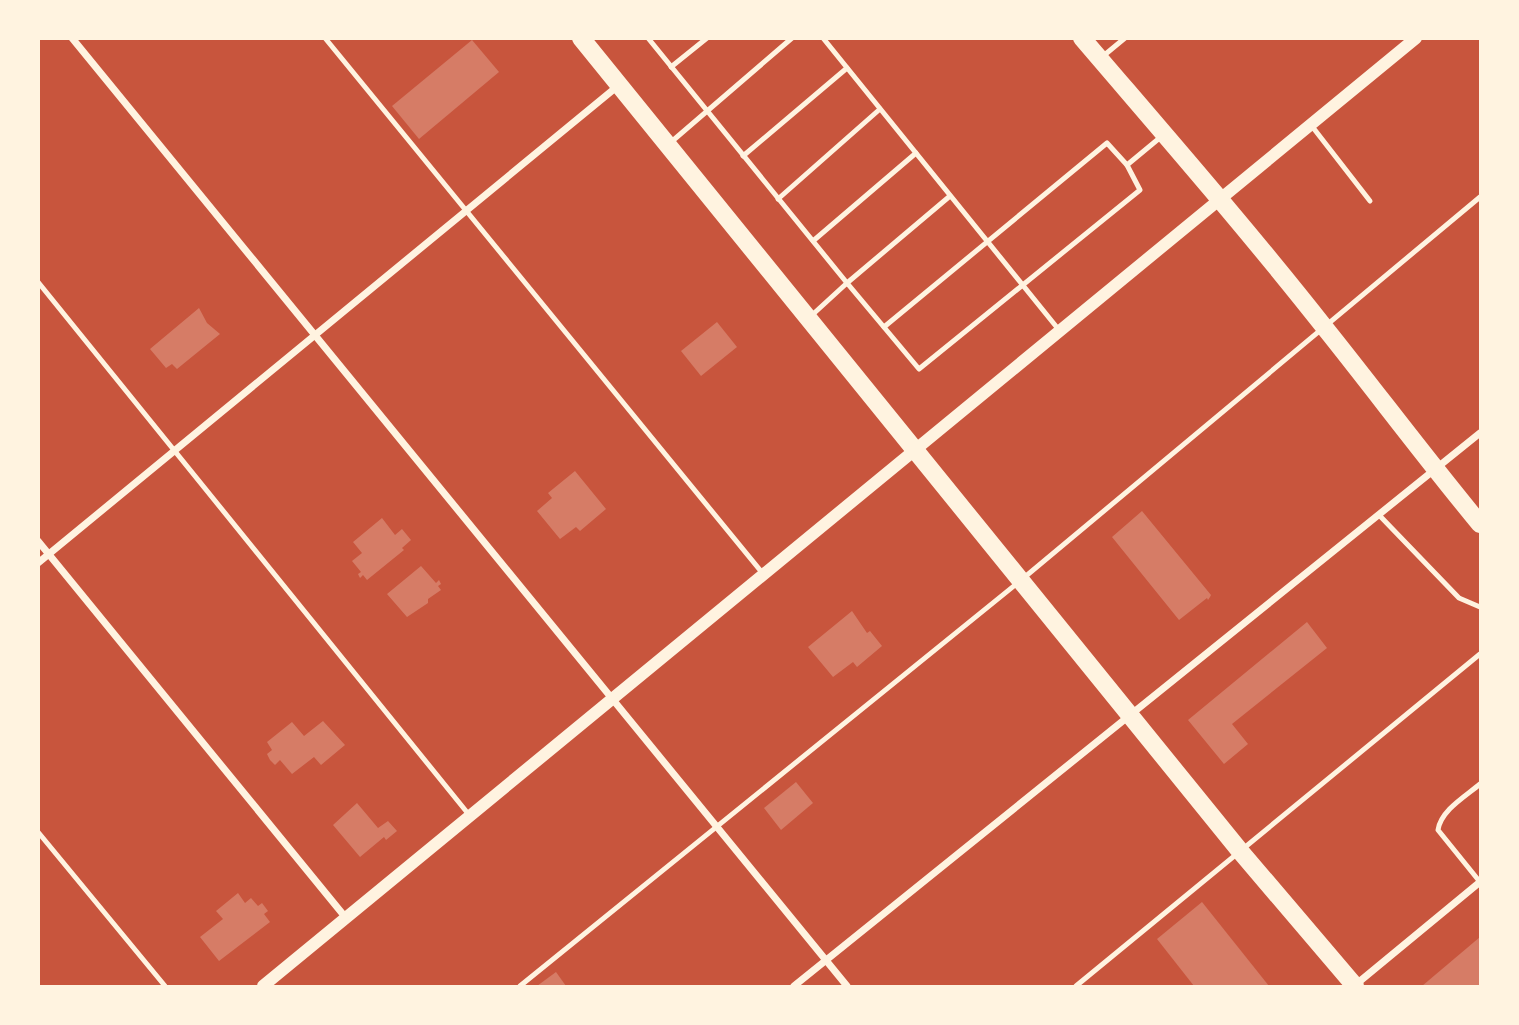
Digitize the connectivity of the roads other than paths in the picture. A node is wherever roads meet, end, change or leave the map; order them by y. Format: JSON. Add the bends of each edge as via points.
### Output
{"nodes":[{"id":1,"x":72,"y":38,"type":"edge"},
{"id":2,"x":325,"y":38,"type":"edge"},
{"id":3,"x":581,"y":38,"type":"edge"},
{"id":4,"x":648,"y":38,"type":"edge"},
{"id":5,"x":706,"y":38,"type":"edge"},
{"id":6,"x":792,"y":38,"type":"edge"},
{"id":7,"x":823,"y":38,"type":"edge"},
{"id":8,"x":1083,"y":38,"type":"edge"},
{"id":9,"x":1125,"y":38,"type":"edge"},
{"id":10,"x":1416,"y":38,"type":"edge"},
{"id":11,"x":1100,"y":59,"type":"junction"},
{"id":12,"x":671,"y":68,"type":"junction"},
{"id":13,"x":847,"y":68,"type":"junction"},
{"id":14,"x":619,"y":85,"type":"junction"},
{"id":15,"x":880,"y":109,"type":"junction"},
{"id":16,"x":707,"y":111,"type":"junction"},
{"id":17,"x":1311,"y":125,"type":"junction"},
{"id":18,"x":1164,"y":134,"type":"junction"},
{"id":19,"x":668,"y":145,"type":"junction"},
{"id":20,"x":916,"y":153,"type":"junction"},
{"id":21,"x":743,"y":156,"type":"junction"},
{"id":22,"x":1127,"y":165,"type":"junction"},
{"id":23,"x":950,"y":196,"type":"junction"},
{"id":24,"x":1480,"y":197,"type":"edge"},
{"id":25,"x":778,"y":199,"type":"junction"},
{"id":26,"x":1220,"y":200,"type":"junction"},
{"id":27,"x":1370,"y":201,"type":"dead end"},
{"id":28,"x":465,"y":212,"type":"junction"},
{"id":29,"x":987,"y":241,"type":"junction"},
{"id":30,"x":813,"y":242,"type":"junction"},
{"id":31,"x":38,"y":282,"type":"edge"},
{"id":32,"x":847,"y":283,"type":"junction"},
{"id":33,"x":1022,"y":285,"type":"junction"},
{"id":34,"x":808,"y":318,"type":"junction"},
{"id":35,"x":884,"y":327,"type":"junction"},
{"id":36,"x":1325,"y":327,"type":"junction"},
{"id":37,"x":1060,"y":331,"type":"junction"},
{"id":38,"x":315,"y":336,"type":"junction"},
{"id":39,"x":1480,"y":433,"type":"edge"},
{"id":40,"x":915,"y":450,"type":"junction"},
{"id":41,"x":175,"y":451,"type":"junction"},
{"id":42,"x":1435,"y":469,"type":"junction"},
{"id":43,"x":1378,"y":515,"type":"junction"},
{"id":44,"x":1480,"y":524,"type":"edge"},
{"id":45,"x":38,"y":541,"type":"edge"},
{"id":46,"x":49,"y":554,"type":"junction"},
{"id":47,"x":38,"y":563,"type":"edge"},
{"id":48,"x":764,"y":575,"type":"junction"},
{"id":49,"x":1020,"y":581,"type":"junction"},
{"id":50,"x":1480,"y":607,"type":"edge"},
{"id":51,"x":1480,"y":654,"type":"edge"},
{"id":52,"x":612,"y":699,"type":"junction"},
{"id":53,"x":1130,"y":716,"type":"junction"},
{"id":54,"x":1480,"y":784,"type":"edge"},
{"id":55,"x":470,"y":816,"type":"junction"},
{"id":56,"x":716,"y":827,"type":"junction"},
{"id":57,"x":38,"y":832,"type":"edge"},
{"id":58,"x":1240,"y":851,"type":"junction"},
{"id":59,"x":1480,"y":882,"type":"edge"},
{"id":60,"x":346,"y":918,"type":"junction"},
{"id":61,"x":825,"y":960,"type":"junction"},
{"id":62,"x":165,"y":986,"type":"edge"},
{"id":63,"x":263,"y":986,"type":"edge"},
{"id":64,"x":520,"y":986,"type":"edge"},
{"id":65,"x":794,"y":986,"type":"edge"},
{"id":66,"x":847,"y":986,"type":"edge"},
{"id":67,"x":1076,"y":986,"type":"edge"},
{"id":68,"x":1354,"y":986,"type":"edge"}],
"edges":[{"from":1,"to":38,"type":"street"},
{"from":2,"to":28,"type":"lane"},
{"from":3,"to":14,"type":"main road"},
{"from":4,"to":12,"type":"lane"},
{"from":5,"to":12,"type":"lane"},
{"from":6,"to":16,"type":"lane"},
{"from":7,"to":13,"type":"lane"},
{"from":8,"to":11,"type":"main road"},
{"from":9,"to":11,"type":"lane"},
{"from":10,"to":17,"type":"street"},
{"from":11,"to":18,"type":"main road"},
{"from":12,"to":16,"type":"lane"},
{"from":13,"to":15,"type":"lane"},
{"from":13,"to":21,"type":"lane"},
{"from":14,"to":19,"type":"main road"},
{"from":14,"to":28,"type":"street"},
{"from":15,"to":20,"type":"lane"},
{"from":15,"to":25,"type":"lane"},
{"from":16,"to":19,"type":"lane"},
{"from":16,"to":21,"type":"lane"},
{"from":17,"to":26,"type":"street"},
{"from":17,"to":27,"type":"lane"},
{"from":18,"to":22,"type":"lane"},
{"from":18,"to":26,"type":"main road"},
{"from":19,"to":34,"type":"main road"},
{"from":20,"to":23,"type":"lane"},
{"from":20,"to":30,"type":"lane"},
{"from":21,"to":25,"type":"lane"},
{"from":22,"to":29,"type":"lane","via":[[1107,143]]},
{"from":22,"to":33,"type":"lane","via":[[1140,190]]},
{"from":23,"to":29,"type":"lane"},
{"from":23,"to":32,"type":"lane"},
{"from":24,"to":36,"type":"lane"},
{"from":25,"to":30,"type":"lane"},
{"from":26,"to":36,"type":"main road"},
{"from":26,"to":37,"type":"street"},
{"from":28,"to":38,"type":"street"},
{"from":28,"to":48,"type":"lane"},
{"from":29,"to":33,"type":"lane"},
{"from":29,"to":35,"type":"lane"},
{"from":30,"to":32,"type":"lane"},
{"from":31,"to":41,"type":"lane"},
{"from":32,"to":34,"type":"lane"},
{"from":32,"to":35,"type":"lane"},
{"from":33,"to":35,"type":"lane","via":[[919,369]]},
{"from":33,"to":37,"type":"lane"},
{"from":34,"to":40,"type":"main road"},
{"from":36,"to":42,"type":"main road"},
{"from":36,"to":49,"type":"lane"},
{"from":37,"to":40,"type":"street"},
{"from":38,"to":41,"type":"street"},
{"from":38,"to":52,"type":"street"},
{"from":39,"to":42,"type":"street"},
{"from":40,"to":48,"type":"street"},
{"from":40,"to":49,"type":"main road"},
{"from":41,"to":46,"type":"street"},
{"from":41,"to":55,"type":"lane"},
{"from":42,"to":43,"type":"street"},
{"from":42,"to":44,"type":"main road"},
{"from":43,"to":50,"type":"lane","via":[[1459,598]]},
{"from":43,"to":53,"type":"street"},
{"from":45,"to":46,"type":"street"},
{"from":46,"to":47,"type":"street"},
{"from":46,"to":60,"type":"street"},
{"from":48,"to":52,"type":"street"},
{"from":49,"to":53,"type":"main road"},
{"from":49,"to":56,"type":"lane"},
{"from":51,"to":58,"type":"lane"},
{"from":52,"to":55,"type":"street"},
{"from":52,"to":56,"type":"street"},
{"from":53,"to":58,"type":"main road"},
{"from":53,"to":61,"type":"street"},
{"from":54,"to":59,"type":"lane","via":[[1450,809],[1438,830]]},
{"from":55,"to":60,"type":"street"},
{"from":56,"to":61,"type":"street"},
{"from":56,"to":64,"type":"lane"},
{"from":57,"to":62,"type":"lane"},
{"from":58,"to":67,"type":"lane"},
{"from":58,"to":68,"type":"main road"},
{"from":59,"to":68,"type":"street"},
{"from":60,"to":63,"type":"street"},
{"from":61,"to":65,"type":"street"},
{"from":61,"to":66,"type":"street"}]}
